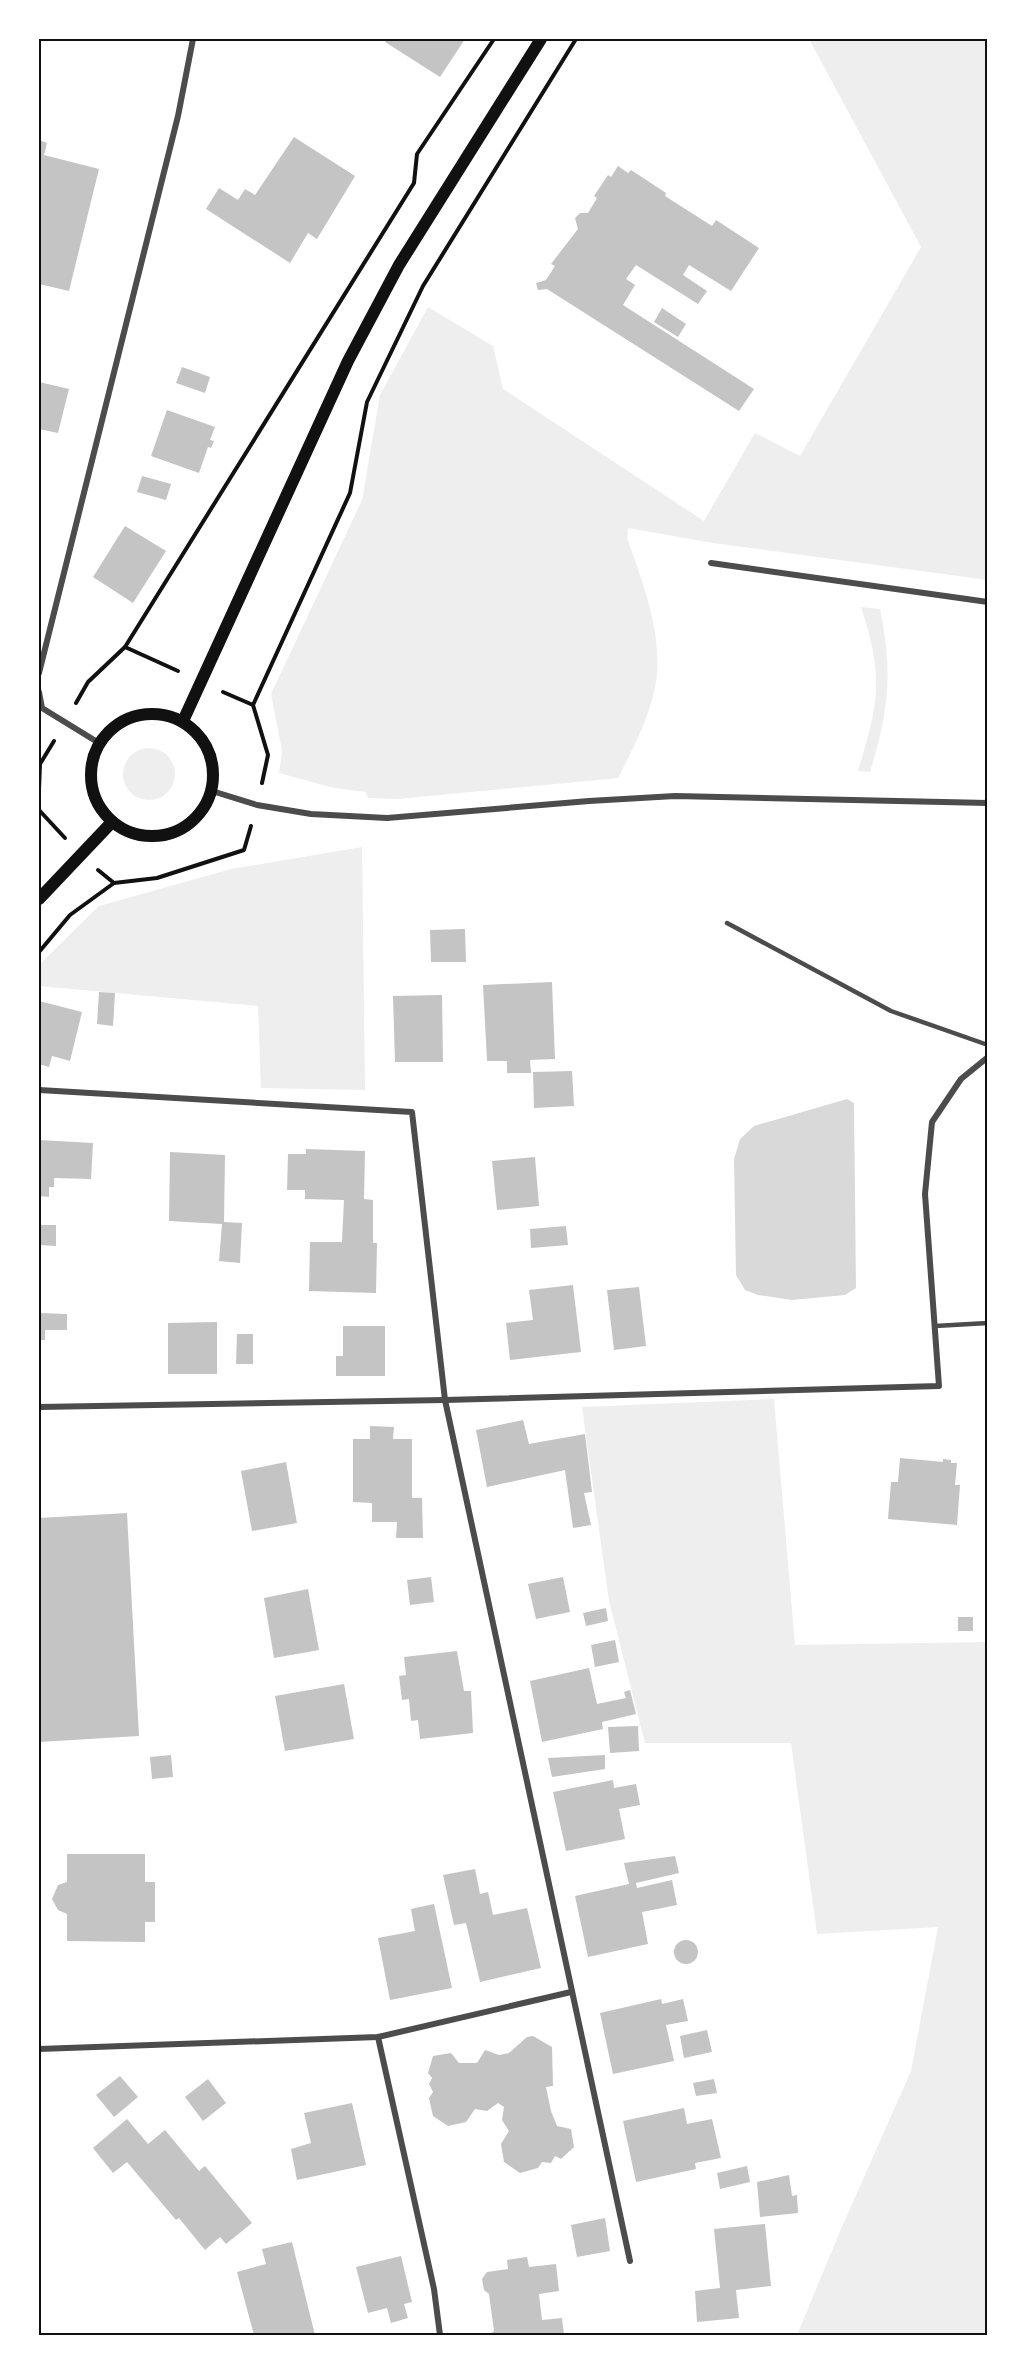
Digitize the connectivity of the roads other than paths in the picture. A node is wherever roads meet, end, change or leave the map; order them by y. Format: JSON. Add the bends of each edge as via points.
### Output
{"nodes":[{"id":1,"x":194,"y":39,"type":"edge"},
{"id":2,"x":541,"y":39,"type":"edge"},
{"id":3,"x":711,"y":563,"type":"dead end"},
{"id":4,"x":988,"y":602,"type":"edge"},
{"id":5,"x":39,"y":673,"type":"edge"},
{"id":6,"x":39,"y":692,"type":"edge"},
{"id":7,"x":40,"y":709,"type":"edge"},
{"id":8,"x":183,"y":721,"type":"junction"},
{"id":9,"x":99,"y":743,"type":"junction"},
{"id":10,"x":212,"y":791,"type":"junction"},
{"id":11,"x":988,"y":803,"type":"edge"},
{"id":12,"x":112,"y":822,"type":"junction"},
{"id":13,"x":39,"y":899,"type":"edge"},
{"id":14,"x":727,"y":923,"type":"dead end"},
{"id":15,"x":988,"y":1045,"type":"edge"},
{"id":16,"x":988,"y":1057,"type":"edge"},
{"id":17,"x":39,"y":1090,"type":"edge"},
{"id":18,"x":988,"y":1323,"type":"edge"},
{"id":19,"x":935,"y":1326,"type":"junction"},
{"id":20,"x":445,"y":1400,"type":"junction"},
{"id":21,"x":39,"y":1407,"type":"edge"},
{"id":22,"x":571,"y":1992,"type":"junction"},
{"id":23,"x":378,"y":2037,"type":"junction"},
{"id":24,"x":39,"y":2049,"type":"edge"},
{"id":25,"x":630,"y":2261,"type":"dead end"},
{"id":26,"x":440,"y":2335,"type":"edge"}],
"edges":[{"from":1,"to":5,"type":"street"},
{"from":2,"to":8,"type":"main road","via":[[399,265],[348,361]]},
{"from":3,"to":4,"type":"street"},
{"from":6,"to":7,"type":"street"},
{"from":7,"to":9,"type":"street"},
{"from":8,"to":9,"type":"main road","via":[[160,713],[136,715],[115,725]]},
{"from":8,"to":10,"type":"main road","via":[[203,739],[213,764]]},
{"from":9,"to":12,"type":"main road","via":[[91,763],[91,785],[98,805]]},
{"from":10,"to":11,"type":"street","via":[[257,805],[311,814],[387,818],[675,796]]},
{"from":10,"to":12,"type":"main road","via":[[201,813],[182,829],[158,837],[134,834]]},
{"from":12,"to":13,"type":"main road"},
{"from":14,"to":15,"type":"lane","via":[[891,1011]]},
{"from":16,"to":19,"type":"street","via":[[961,1079],[932,1122],[925,1194]]},
{"from":17,"to":20,"type":"street","via":[[412,1112]]},
{"from":18,"to":19,"type":"lane"},
{"from":19,"to":20,"type":"street","via":[[939,1386]]},
{"from":20,"to":21,"type":"street"},
{"from":20,"to":22,"type":"street"},
{"from":22,"to":23,"type":"street"},
{"from":22,"to":25,"type":"street"},
{"from":23,"to":24,"type":"street"},
{"from":23,"to":26,"type":"street","via":[[434,2289]]}]}
